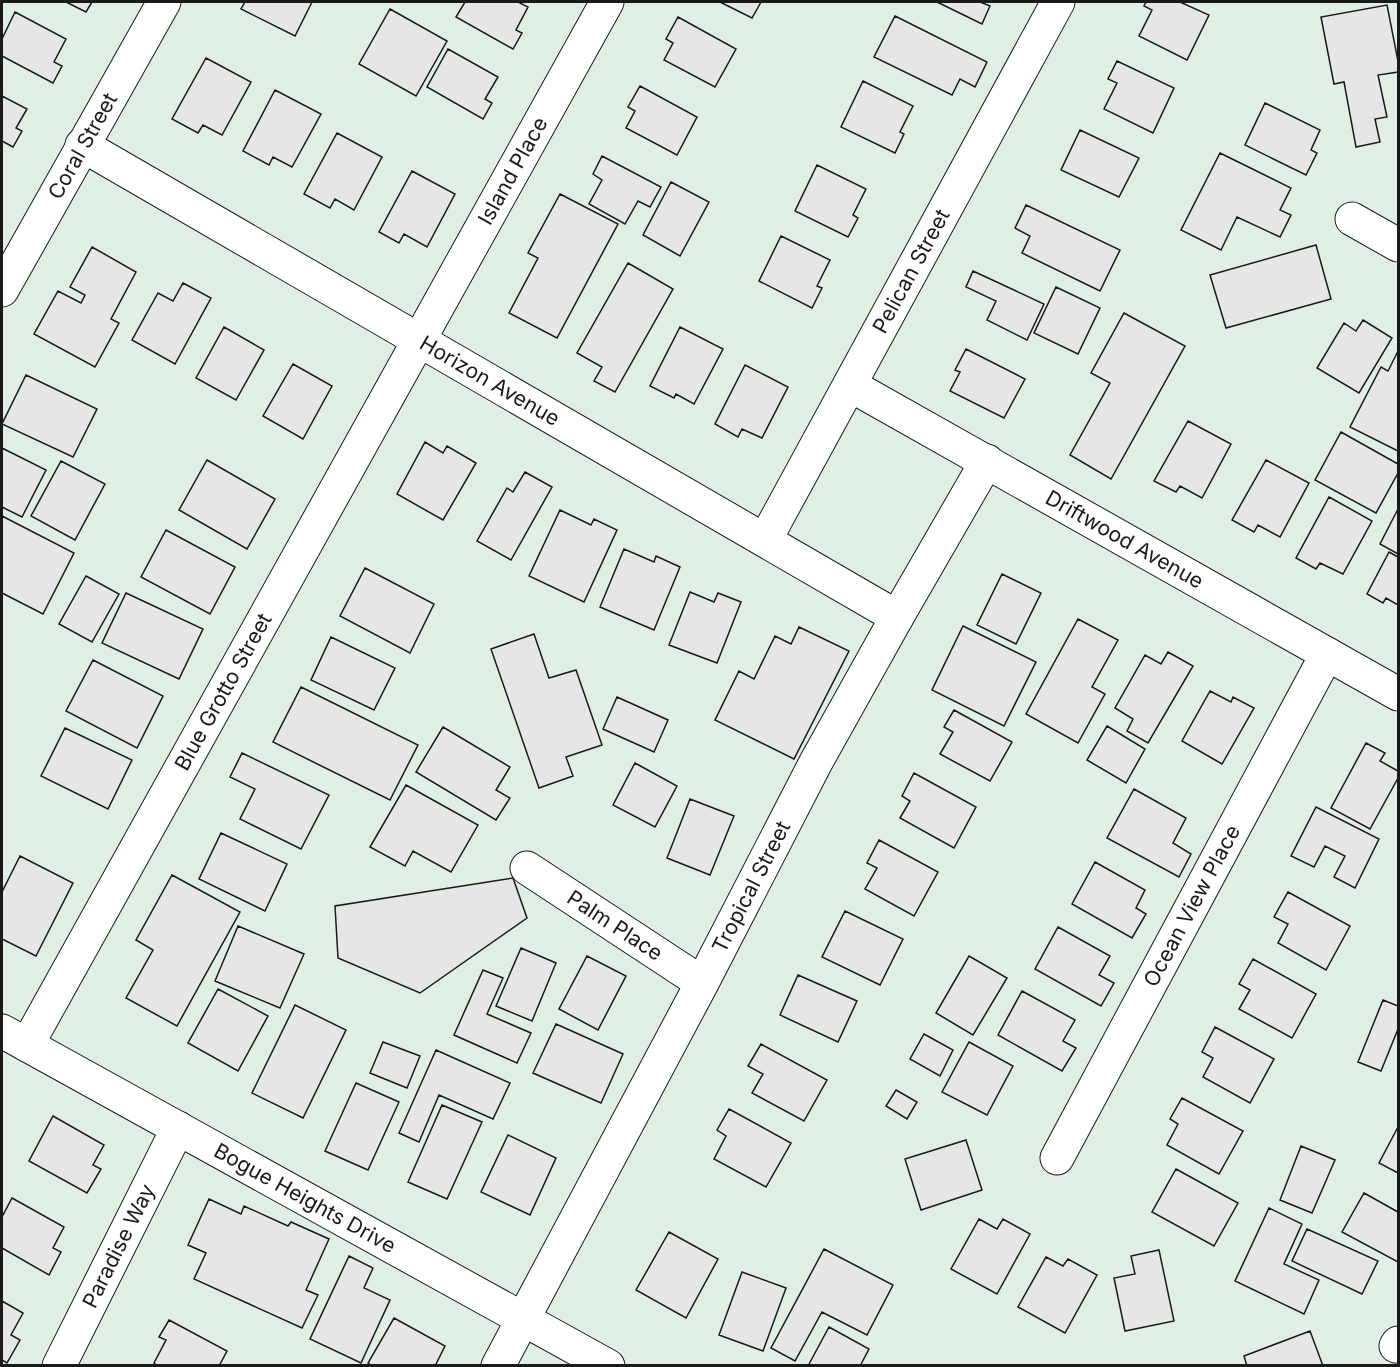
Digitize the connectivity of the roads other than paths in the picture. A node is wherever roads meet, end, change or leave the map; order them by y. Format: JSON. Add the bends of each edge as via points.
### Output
{"nodes":[{"id":1,"x":164,"y":2,"type":"edge"},
{"id":2,"x":607,"y":2,"type":"edge"},
{"id":3,"x":1058,"y":2,"type":"edge"},
{"id":4,"x":82,"y":145,"type":"junction"},
{"id":5,"x":1352,"y":219,"type":"dead end"},
{"id":6,"x":1398,"y":245,"type":"edge"},
{"id":7,"x":2,"y":290,"type":"edge"},
{"id":8,"x":420,"y":340,"type":"junction"},
{"id":9,"x":850,"y":385,"type":"junction"},
{"id":10,"x":987,"y":461,"type":"junction"},
{"id":11,"x":765,"y":540,"type":"junction"},
{"id":12,"x":897,"y":617,"type":"junction"},
{"id":13,"x":1327,"y":654,"type":"junction"},
{"id":14,"x":1398,"y":694,"type":"edge"},
{"id":15,"x":527,"y":868,"type":"dead end"},
{"id":16,"x":702,"y":983,"type":"junction"},
{"id":17,"x":14,"y":1038,"type":"edge"},
{"id":18,"x":178,"y":1128,"type":"junction"},
{"id":19,"x":1057,"y":1158,"type":"dead end"},
{"id":20,"x":524,"y":1318,"type":"junction"},
{"id":21,"x":59,"y":1365,"type":"edge"},
{"id":22,"x":498,"y":1365,"type":"edge"},
{"id":23,"x":608,"y":1365,"type":"edge"}],
"edges":[{"from":1,"to":4,"type":"street","name":"Coral Street"},
{"from":2,"to":8,"type":"street","name":"Island Place"},
{"from":3,"to":9,"type":"street","name":"Pelican Street"},
{"from":4,"to":7,"type":"street","name":"Coral Street"},
{"from":4,"to":8,"type":"street","name":"Horizon Avenue"},
{"from":5,"to":6,"type":"street"},
{"from":8,"to":11,"type":"street","name":"Horizon Avenue"},
{"from":8,"to":17,"type":"street","name":"Blue Grotto Street"},
{"from":9,"to":10,"type":"street","name":"Driftwood Avenue"},
{"from":9,"to":11,"type":"street","name":"Pelican Street"},
{"from":10,"to":12,"type":"street","name":"Tropical Street"},
{"from":10,"to":13,"type":"street","name":"Driftwood Avenue"},
{"from":11,"to":12,"type":"street","name":"Horizon Avenue"},
{"from":12,"to":16,"type":"street","name":"Tropical Street","via":[[816,762]]},
{"from":13,"to":14,"type":"street","name":"Driftwood Avenue"},
{"from":13,"to":19,"type":"street","name":"Ocean View Place"},
{"from":15,"to":16,"type":"street","name":"Palm Place"},
{"from":16,"to":20,"type":"street","name":"Tropical Street"},
{"from":17,"to":18,"type":"street","name":"Bogue Heights Drive"},
{"from":18,"to":20,"type":"street","name":"Bogue Heights Drive"},
{"from":18,"to":21,"type":"street","name":"Paradise Way"},
{"from":20,"to":22,"type":"street","name":"Tropical Street"},
{"from":20,"to":23,"type":"street","name":"Bogue Heights Drive"}]}
